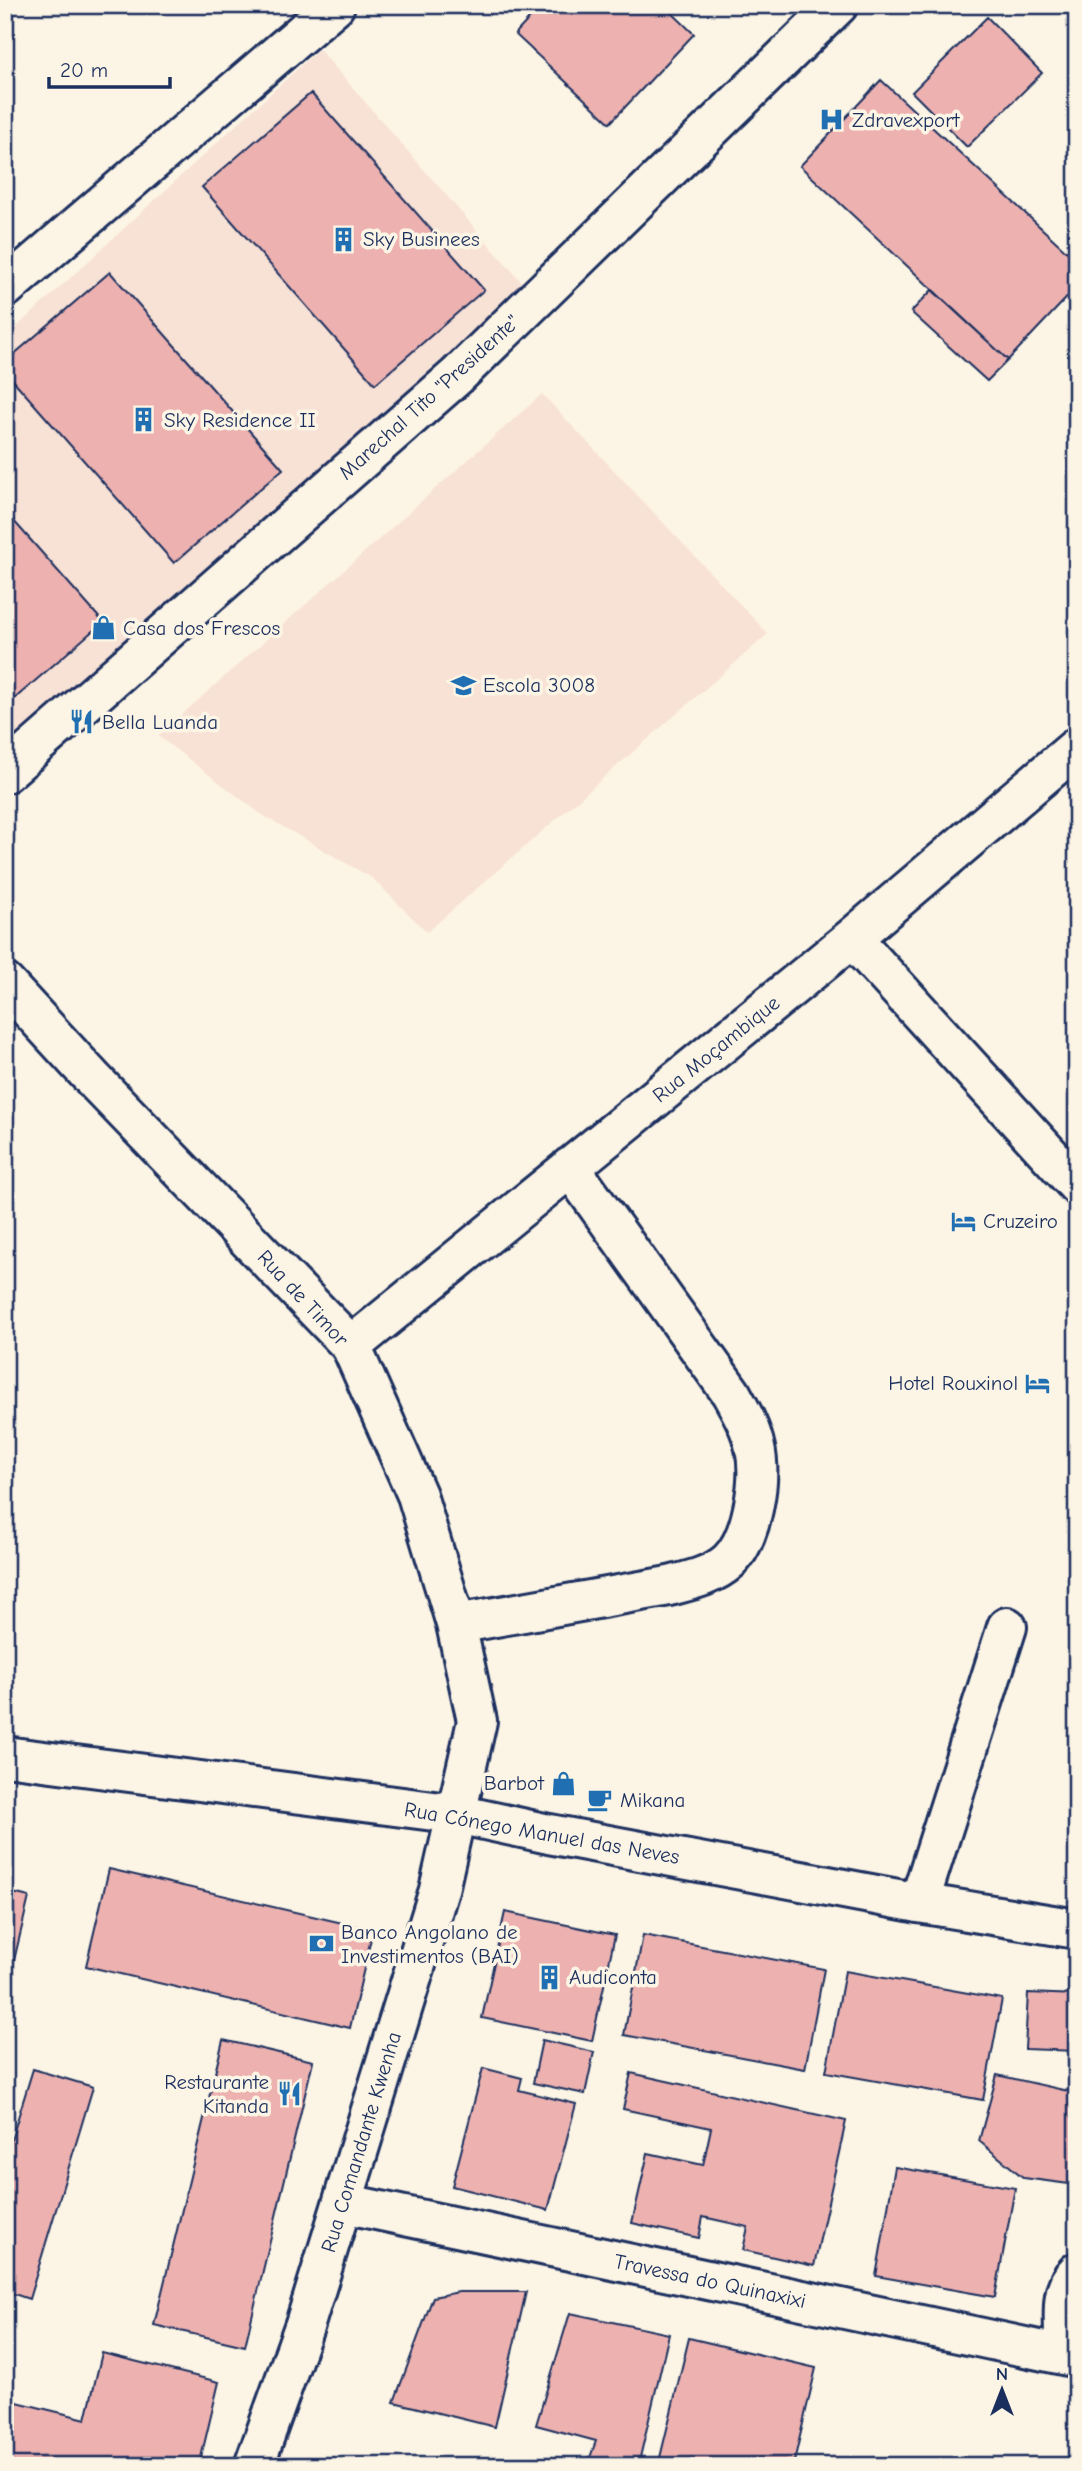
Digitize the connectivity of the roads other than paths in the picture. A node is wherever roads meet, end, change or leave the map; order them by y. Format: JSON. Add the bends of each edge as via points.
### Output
{"nodes":[{"id":1,"x":335,"y":5,"type":"edge"},
{"id":2,"x":838,"y":5,"type":"edge"},
{"id":3,"x":5,"y":288,"type":"edge"},
{"id":4,"x":1077,"y":747,"type":"edge"},
{"id":5,"x":5,"y":773,"type":"edge"},
{"id":6,"x":852,"y":937,"type":"junction"},
{"id":7,"x":5,"y":983,"type":"edge"},
{"id":8,"x":570,"y":1167,"type":"junction"},
{"id":9,"x":1077,"y":1185,"type":"edge"},
{"id":10,"x":351,"y":1346,"type":"junction"},
{"id":11,"x":456,"y":1624,"type":"junction"},
{"id":12,"x":1007,"y":1627,"type":"dead end"},
{"id":13,"x":5,"y":1756,"type":"edge"},
{"id":14,"x":457,"y":1814,"type":"junction"},
{"id":15,"x":919,"y":1903,"type":"junction"},
{"id":16,"x":1077,"y":1929,"type":"edge"},
{"id":17,"x":343,"y":2203,"type":"junction"},
{"id":18,"x":1077,"y":2272,"type":"edge"},
{"id":19,"x":1077,"y":2352,"type":"edge"},
{"id":20,"x":1077,"y":2358,"type":"edge"},
{"id":21,"x":254,"y":2466,"type":"edge"}],
"edges":[{"from":1,"to":3,"type":"street"},
{"from":2,"to":5,"type":"street","name":"Marechal Tito \"Presidente\"","via":[[457,376]]},
{"from":4,"to":6,"type":"street","name":"Rua Moçambique"},
{"from":6,"to":8,"type":"street","name":"Rua Moçambique"},
{"from":6,"to":9,"type":"street"},
{"from":7,"to":10,"type":"street","name":"Rua de Timor"},
{"from":8,"to":10,"type":"street","name":"Rua Moçambique"},
{"from":8,"to":11,"type":"street","via":[[749,1425],[756,1450],[753,1510],[729,1561],[701,1577]]},
{"from":10,"to":11,"type":"street","name":"Rua de Timor","via":[[417,1495]]},
{"from":11,"to":14,"type":"street","name":"Rua de Timor","via":[[477,1721]]},
{"from":12,"to":15,"type":"street"},
{"from":13,"to":14,"type":"street","name":"Rua Cónego Manuel das Neves"},
{"from":14,"to":15,"type":"street","name":"Rua Cónego Manuel das Neves"},
{"from":14,"to":17,"type":"street","name":"Rua Comandante Kwenha","via":[[439,1890]]},
{"from":15,"to":16,"type":"street","name":"Rua Cónego Manuel das Neves"},
{"from":17,"to":20,"type":"street","name":"Travessa do Quinaxixi"},
{"from":17,"to":21,"type":"street","name":"Rua Comandante Kwenha"},
{"from":18,"to":19,"type":"street","via":[[1070,2278],[1064,2298],[1064,2337]]}]}
